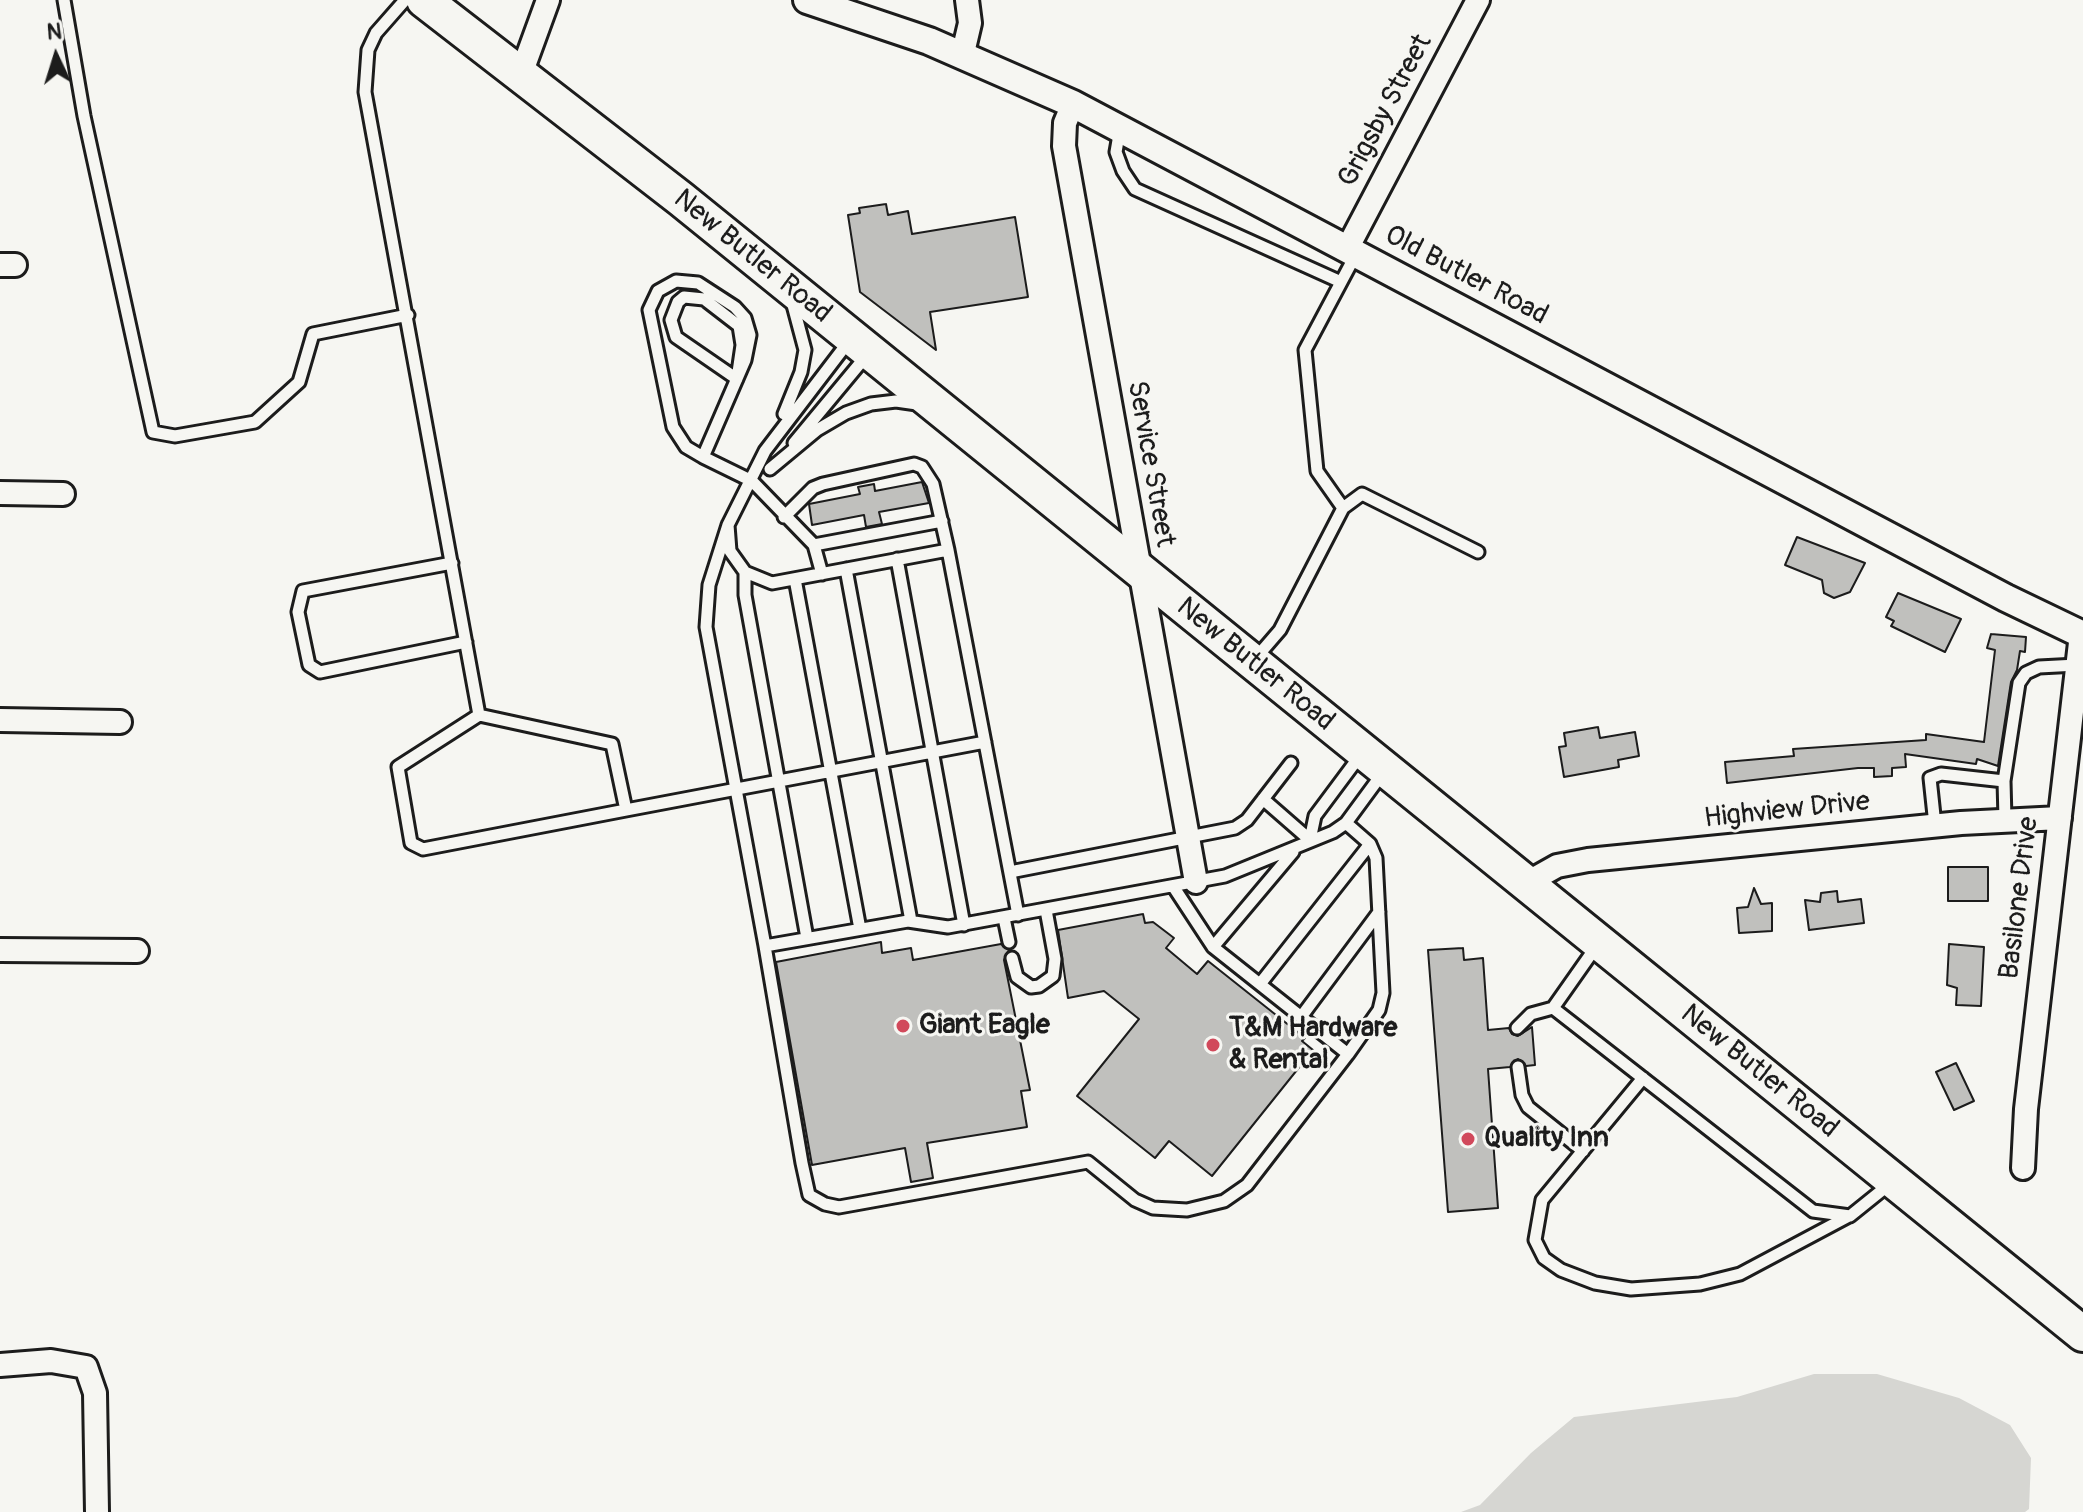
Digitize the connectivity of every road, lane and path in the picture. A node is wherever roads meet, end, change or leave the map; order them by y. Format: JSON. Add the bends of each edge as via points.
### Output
{"nodes":[{"id":1,"x":64,"y":0,"type":"edge"},
{"id":2,"x":405,"y":0,"type":"edge"},
{"id":3,"x":424,"y":0,"type":"edge"},
{"id":4,"x":548,"y":0,"type":"edge"},
{"id":5,"x":807,"y":0,"type":"edge"},
{"id":6,"x":967,"y":0,"type":"edge"},
{"id":7,"x":1478,"y":0,"type":"edge"},
{"id":8,"x":962,"y":57,"type":"junction"},
{"id":9,"x":521,"y":74,"type":"junction"},
{"id":10,"x":1073,"y":104,"type":"junction"},
{"id":11,"x":1120,"y":129,"type":"junction"},
{"id":12,"x":1351,"y":252,"type":"junction"},
{"id":13,"x":764,"y":266,"type":"junction"},
{"id":14,"x":1341,"y":282,"type":"junction"},
{"id":15,"x":408,"y":315,"type":"junction"},
{"id":16,"x":860,"y":345,"type":"junction"},
{"id":17,"x":737,"y":379,"type":"junction"},
{"id":18,"x":955,"y":422,"type":"junction"},
{"id":19,"x":771,"y":442,"type":"junction"},
{"id":20,"x":703,"y":457,"type":"junction"},
{"id":21,"x":770,"y":469,"type":"junction"},
{"id":22,"x":752,"y":481,"type":"junction"},
{"id":23,"x":0,"y":493,"type":"edge"},
{"id":24,"x":63,"y":494,"type":"dead end"},
{"id":25,"x":1343,"y":508,"type":"junction"},
{"id":26,"x":784,"y":517,"type":"junction"},
{"id":27,"x":942,"y":521,"type":"junction"},
{"id":28,"x":728,"y":525,"type":"junction"},
{"id":29,"x":814,"y":545,"type":"junction"},
{"id":30,"x":948,"y":550,"type":"junction"},
{"id":31,"x":1478,"y":552,"type":"dead end"},
{"id":32,"x":897,"y":559,"type":"junction"},
{"id":33,"x":452,"y":563,"type":"junction"},
{"id":34,"x":846,"y":569,"type":"junction"},
{"id":35,"x":743,"y":570,"type":"junction"},
{"id":36,"x":1139,"y":571,"type":"junction"},
{"id":37,"x":822,"y":574,"type":"junction"},
{"id":38,"x":712,"y":575,"type":"junction"},
{"id":39,"x":795,"y":579,"type":"junction"},
{"id":40,"x":2082,"y":634,"type":"edge"},
{"id":41,"x":466,"y":642,"type":"junction"},
{"id":42,"x":1252,"y":663,"type":"junction"},
{"id":43,"x":2077,"y":665,"type":"junction"},
{"id":44,"x":479,"y":715,"type":"junction"},
{"id":45,"x":0,"y":720,"type":"edge"},
{"id":46,"x":120,"y":722,"type":"dead end"},
{"id":47,"x":985,"y":742,"type":"junction"},
{"id":48,"x":933,"y":752,"type":"junction"},
{"id":49,"x":882,"y":762,"type":"junction"},
{"id":50,"x":1373,"y":762,"type":"junction"},
{"id":51,"x":1291,"y":763,"type":"dead end"},
{"id":52,"x":831,"y":772,"type":"junction"},
{"id":53,"x":779,"y":781,"type":"junction"},
{"id":54,"x":2004,"y":781,"type":"junction"},
{"id":55,"x":736,"y":790,"type":"junction"},
{"id":56,"x":1263,"y":799,"type":"junction"},
{"id":57,"x":626,"y":810,"type":"junction"},
{"id":58,"x":2060,"y":818,"type":"junction"},
{"id":59,"x":2005,"y":819,"type":"junction"},
{"id":60,"x":1346,"y":823,"type":"junction"},
{"id":61,"x":1935,"y":825,"type":"junction"},
{"id":62,"x":1188,"y":839,"type":"junction"},
{"id":63,"x":1310,"y":840,"type":"junction"},
{"id":64,"x":1370,"y":844,"type":"junction"},
{"id":65,"x":1295,"y":849,"type":"junction"},
{"id":66,"x":1010,"y":872,"type":"junction"},
{"id":67,"x":1196,"y":882,"type":"junction"},
{"id":68,"x":1525,"y":884,"type":"junction"},
{"id":69,"x":1173,"y":886,"type":"junction"},
{"id":70,"x":1046,"y":910,"type":"junction"},
{"id":71,"x":1379,"y":912,"type":"junction"},
{"id":72,"x":1018,"y":915,"type":"junction"},
{"id":73,"x":1004,"y":918,"type":"junction"},
{"id":74,"x":911,"y":921,"type":"junction"},
{"id":75,"x":964,"y":925,"type":"junction"},
{"id":76,"x":860,"y":929,"type":"junction"},
{"id":77,"x":807,"y":938,"type":"junction"},
{"id":78,"x":1009,"y":942,"type":"dead end"},
{"id":79,"x":1598,"y":943,"type":"junction"},
{"id":80,"x":765,"y":946,"type":"junction"},
{"id":81,"x":1213,"y":947,"type":"junction"},
{"id":82,"x":0,"y":950,"type":"edge"},
{"id":83,"x":137,"y":951,"type":"dead end"},
{"id":84,"x":1012,"y":958,"type":"dead end"},
{"id":85,"x":1260,"y":984,"type":"junction"},
{"id":86,"x":1553,"y":1008,"type":"junction"},
{"id":87,"x":1301,"y":1017,"type":"junction"},
{"id":88,"x":1517,"y":1028,"type":"dead end"},
{"id":89,"x":1348,"y":1054,"type":"junction"},
{"id":90,"x":1518,"y":1067,"type":"dead end"},
{"id":91,"x":1643,"y":1078,"type":"junction"},
{"id":92,"x":1583,"y":1151,"type":"junction"},
{"id":93,"x":2023,"y":1168,"type":"dead end"},
{"id":94,"x":1894,"y":1181,"type":"junction"},
{"id":95,"x":1849,"y":1216,"type":"junction"},
{"id":96,"x":2083,"y":1334,"type":"edge"},
{"id":97,"x":0,"y":1365,"type":"edge"},
{"id":98,"x":97,"y":1512,"type":"edge"}],
"edges":[{"from":1,"to":15,"type":"lane","via":[[153,432],[175,436],[255,422],[299,382],[313,334]]},
{"from":2,"to":15,"type":"lane","via":[[376,33],[365,70],[365,92]]},
{"from":3,"to":9,"type":"main road","name":"New Butler Road"},
{"from":4,"to":9,"type":"street"},
{"from":5,"to":8,"type":"street","name":"Old Butler Road"},
{"from":6,"to":8,"type":"street","via":[[970,23]]},
{"from":7,"to":12,"type":"street","name":"Grigsby Street"},
{"from":8,"to":10,"type":"street","name":"Old Butler Road"},
{"from":9,"to":13,"type":"main road","name":"New Butler Road"},
{"from":10,"to":11,"type":"street","name":"Old Butler Road"},
{"from":10,"to":36,"type":"street","name":"Service Street","via":[[1064,146]]},
{"from":11,"to":12,"type":"street","name":"Old Butler Road"},
{"from":11,"to":14,"type":"lane","via":[[1116,152],[1135,189]]},
{"from":12,"to":14,"type":"lane"},
{"from":12,"to":40,"type":"street","name":"Old Butler Road"},
{"from":13,"to":16,"type":"main road","name":"New Butler Road"},
{"from":13,"to":19,"type":"lane","via":[[798,314],[805,350],[792,397]]},
{"from":14,"to":25,"type":"lane","via":[[1305,350],[1317,471]]},
{"from":15,"to":33,"type":"lane"},
{"from":16,"to":18,"type":"main road","name":"New Butler Road"},
{"from":16,"to":19,"type":"lane"},
{"from":16,"to":21,"type":"lane"},
{"from":17,"to":17,"type":"lane","via":[[739,326],[704,299],[684,297],[671,320],[676,337]]},
{"from":17,"to":20,"type":"lane"},
{"from":17,"to":20,"type":"lane","via":[[750,347],[745,318],[698,283],[676,281],[658,291],[649,310],[673,427],[686,447]]},
{"from":18,"to":21,"type":"lane","via":[[913,403],[871,404],[817,430]]},
{"from":18,"to":36,"type":"main road","name":"New Butler Road"},
{"from":19,"to":22,"type":"lane"},
{"from":20,"to":22,"type":"lane"},
{"from":21,"to":22,"type":"lane"},
{"from":22,"to":26,"type":"lane"},
{"from":22,"to":28,"type":"lane"},
{"from":23,"to":24,"type":"street"},
{"from":25,"to":31,"type":"lane","via":[[1362,494]]},
{"from":25,"to":42,"type":"lane","via":[[1280,630]]},
{"from":26,"to":27,"type":"lane","via":[[813,488],[914,464],[928,474]]},
{"from":26,"to":29,"type":"lane"},
{"from":27,"to":29,"type":"lane"},
{"from":27,"to":30,"type":"lane"},
{"from":28,"to":35,"type":"lane","via":[[730,551]]},
{"from":28,"to":38,"type":"lane"},
{"from":29,"to":37,"type":"lane"},
{"from":30,"to":32,"type":"lane"},
{"from":30,"to":47,"type":"lane"},
{"from":32,"to":34,"type":"lane"},
{"from":32,"to":48,"type":"lane"},
{"from":33,"to":41,"type":"lane"},
{"from":33,"to":41,"type":"lane","via":[[303,591],[298,612],[309,665],[320,672]]},
{"from":34,"to":37,"type":"lane"},
{"from":34,"to":49,"type":"lane"},
{"from":35,"to":38,"type":"lane","via":[[721,565]]},
{"from":35,"to":39,"type":"lane","via":[[772,583]]},
{"from":35,"to":53,"type":"lane"},
{"from":36,"to":42,"type":"main road","name":"New Butler Road"},
{"from":36,"to":62,"type":"street","name":"Service Street"},
{"from":37,"to":39,"type":"lane"},
{"from":38,"to":55,"type":"lane","via":[[706,627]]},
{"from":39,"to":52,"type":"lane"},
{"from":40,"to":43,"type":"street","name":"Basilone Drive"},
{"from":41,"to":44,"type":"lane"},
{"from":42,"to":50,"type":"main road","name":"New Butler Road"},
{"from":43,"to":54,"type":"lane","via":[[2039,667],[2019,683]]},
{"from":43,"to":58,"type":"street","name":"Basilone Drive"},
{"from":44,"to":57,"type":"lane","via":[[612,744]]},
{"from":44,"to":57,"type":"lane","via":[[398,767],[411,843],[423,849]]},
{"from":45,"to":46,"type":"street"},
{"from":47,"to":48,"type":"lane"},
{"from":47,"to":66,"type":"lane"},
{"from":48,"to":49,"type":"lane"},
{"from":48,"to":75,"type":"lane"},
{"from":49,"to":52,"type":"lane"},
{"from":49,"to":74,"type":"lane"},
{"from":50,"to":60,"type":"lane"},
{"from":50,"to":63,"type":"lane","via":[[1315,816]]},
{"from":50,"to":68,"type":"main road","name":"New Butler Road"},
{"from":51,"to":56,"type":"lane"},
{"from":52,"to":53,"type":"lane"},
{"from":52,"to":76,"type":"lane"},
{"from":53,"to":55,"type":"lane"},
{"from":53,"to":77,"type":"lane"},
{"from":54,"to":59,"type":"lane"},
{"from":54,"to":61,"type":"lane","via":[[1941,774],[1930,778]]},
{"from":55,"to":57,"type":"lane"},
{"from":55,"to":80,"type":"lane"},
{"from":56,"to":62,"type":"lane","via":[[1235,828]]},
{"from":56,"to":63,"type":"lane"},
{"from":58,"to":59,"type":"street","name":"Highview Drive"},
{"from":58,"to":93,"type":"street","name":"Basilone Drive"},
{"from":59,"to":61,"type":"street","name":"Highview Drive"},
{"from":60,"to":63,"type":"lane"},
{"from":60,"to":64,"type":"lane"},
{"from":61,"to":68,"type":"street","name":"Highview Drive","via":[[1568,862]]},
{"from":62,"to":66,"type":"lane"},
{"from":62,"to":67,"type":"street","name":"Service Street"},
{"from":63,"to":65,"type":"lane"},
{"from":64,"to":71,"type":"lane","via":[[1376,858]]},
{"from":64,"to":85,"type":"lane"},
{"from":65,"to":67,"type":"lane"},
{"from":65,"to":81,"type":"lane"},
{"from":66,"to":72,"type":"lane"},
{"from":67,"to":69,"type":"lane"},
{"from":68,"to":79,"type":"main road","name":"New Butler Road"},
{"from":69,"to":70,"type":"lane"},
{"from":69,"to":81,"type":"lane"},
{"from":70,"to":72,"type":"lane"},
{"from":70,"to":84,"type":"lane","via":[[1053,976],[1031,987],[1017,977]]},
{"from":71,"to":87,"type":"lane"},
{"from":71,"to":89,"type":"lane","via":[[1383,993],[1379,1010]]},
{"from":72,"to":73,"type":"lane"},
{"from":73,"to":75,"type":"lane"},
{"from":73,"to":78,"type":"lane"},
{"from":74,"to":75,"type":"lane","via":[[936,927]]},
{"from":74,"to":76,"type":"lane"},
{"from":76,"to":77,"type":"lane"},
{"from":77,"to":80,"type":"lane"},
{"from":79,"to":86,"type":"lane"},
{"from":79,"to":94,"type":"main road","name":"New Butler Road"},
{"from":80,"to":89,"type":"lane","via":[[809,1195],[839,1207],[1088,1162],[1153,1208],[1187,1210],[1224,1201],[1247,1185]]},
{"from":81,"to":85,"type":"lane"},
{"from":82,"to":83,"type":"street"},
{"from":85,"to":87,"type":"lane"},
{"from":86,"to":88,"type":"lane","via":[[1531,1014]]},
{"from":86,"to":91,"type":"lane"},
{"from":87,"to":89,"type":"lane"},
{"from":90,"to":92,"type":"lane","via":[[1528,1107]]},
{"from":91,"to":92,"type":"lane"},
{"from":91,"to":95,"type":"lane","via":[[1813,1211]]},
{"from":92,"to":95,"type":"lane","via":[[1542,1200],[1535,1240],[1544,1258],[1595,1283],[1674,1288],[1740,1274]]},
{"from":94,"to":95,"type":"lane"},
{"from":94,"to":96,"type":"main road","name":"New Butler Road"},
{"from":97,"to":98,"type":"street","via":[[51,1361],[86,1367],[95,1393]]}]}
